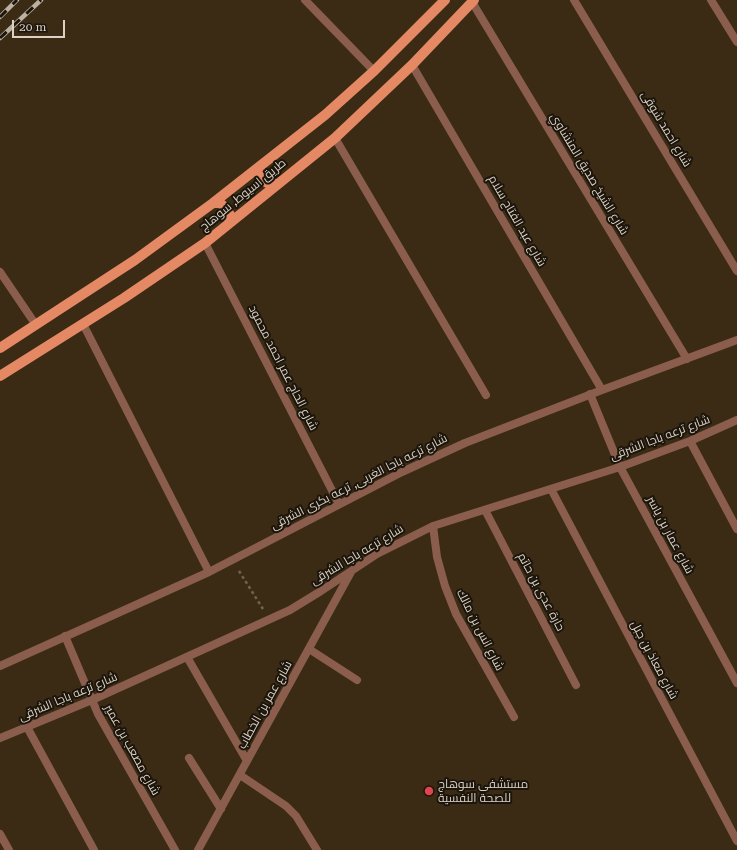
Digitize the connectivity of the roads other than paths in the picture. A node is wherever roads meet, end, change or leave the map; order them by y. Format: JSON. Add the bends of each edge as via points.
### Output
{"nodes":[{"id":1,"x":305,"y":0,"type":"edge"},
{"id":2,"x":445,"y":0,"type":"edge"},
{"id":3,"x":574,"y":0,"type":"edge"},
{"id":4,"x":711,"y":0,"type":"edge"},
{"id":5,"x":473,"y":1,"type":"edge"},
{"id":6,"x":737,"y":42,"type":"edge"},
{"id":7,"x":412,"y":65,"type":"junction"},
{"id":8,"x":374,"y":71,"type":"junction"},
{"id":9,"x":335,"y":138,"type":"junction"},
{"id":10,"x":261,"y":165,"type":"junction"},
{"id":11,"x":278,"y":184,"type":"junction"},
{"id":12,"x":213,"y":203,"type":"junction"},
{"id":13,"x":229,"y":223,"type":"junction"},
{"id":14,"x":205,"y":243,"type":"junction"},
{"id":15,"x":737,"y":271,"type":"edge"},
{"id":16,"x":0,"y":272,"type":"edge"},
{"id":17,"x":83,"y":324,"type":"junction"},
{"id":18,"x":36,"y":325,"type":"junction"},
{"id":19,"x":737,"y":340,"type":"edge"},
{"id":20,"x":0,"y":348,"type":"edge"},
{"id":21,"x":687,"y":359,"type":"junction"},
{"id":22,"x":0,"y":376,"type":"edge"},
{"id":23,"x":602,"y":390,"type":"junction"},
{"id":24,"x":590,"y":394,"type":"junction"},
{"id":25,"x":486,"y":395,"type":"dead end"},
{"id":26,"x":737,"y":420,"type":"edge"},
{"id":27,"x":690,"y":441,"type":"junction"},
{"id":28,"x":620,"y":467,"type":"junction"},
{"id":29,"x":551,"y":489,"type":"junction"},
{"id":30,"x":339,"y":504,"type":"junction"},
{"id":31,"x":485,"y":510,"type":"junction"},
{"id":32,"x":433,"y":526,"type":"junction"},
{"id":33,"x":737,"y":529,"type":"edge"},
{"id":34,"x":352,"y":571,"type":"junction"},
{"id":35,"x":209,"y":572,"type":"junction"},
{"id":36,"x":66,"y":636,"type":"junction"},
{"id":37,"x":309,"y":649,"type":"junction"},
{"id":38,"x":187,"y":657,"type":"junction"},
{"id":39,"x":0,"y":666,"type":"edge"},
{"id":40,"x":357,"y":680,"type":"dead end"},
{"id":41,"x":737,"y":683,"type":"edge"},
{"id":42,"x":576,"y":685,"type":"dead end"},
{"id":43,"x":92,"y":700,"type":"junction"},
{"id":44,"x":514,"y":717,"type":"dead end"},
{"id":45,"x":27,"y":727,"type":"junction"},
{"id":46,"x":0,"y":738,"type":"edge"},
{"id":47,"x":190,"y":758,"type":"dead end"},
{"id":48,"x":247,"y":761,"type":"junction"},
{"id":49,"x":240,"y":775,"type":"junction"},
{"id":50,"x":221,"y":809,"type":"junction"},
{"id":51,"x":0,"y":834,"type":"edge"},
{"id":52,"x":737,"y":841,"type":"edge"},
{"id":53,"x":9,"y":850,"type":"edge"},
{"id":54,"x":94,"y":850,"type":"edge"},
{"id":55,"x":175,"y":850,"type":"edge"},
{"id":56,"x":198,"y":850,"type":"edge"},
{"id":57,"x":317,"y":850,"type":"edge"}],
"edges":[{"from":1,"to":8,"type":"street"},
{"from":2,"to":8,"type":"main road","name":"طريق اسيوط, سوهاج"},
{"from":3,"to":15,"type":"street","name":"شارع احمد شوقى"},
{"from":4,"to":6,"type":"street"},
{"from":5,"to":7,"type":"main road","name":"طريق اسيوط, سوهاج"},
{"from":5,"to":21,"type":"street","name":"شارع الشيخ صديق المنشاوي"},
{"from":7,"to":9,"type":"main road","name":"طريق اسيوط, سوهاج"},
{"from":7,"to":23,"type":"street","name":"شارع عبد الفتاح سلام"},
{"from":8,"to":10,"type":"main road","name":"طريق اسيوط, سوهاج","via":[[325,115]]},
{"from":9,"to":11,"type":"main road","name":"طريق اسيوط, سوهاج"},
{"from":9,"to":25,"type":"street"},
{"from":10,"to":11,"type":"main road","via":[[259,172],[262,180],[269,184]]},
{"from":10,"to":12,"type":"main road","name":"طريق اسيوط, سوهاج"},
{"from":11,"to":13,"type":"main road","name":"طريق اسيوط, سوهاج"},
{"from":12,"to":13,"type":"main road","via":[[220,203],[226,208],[230,215]]},
{"from":12,"to":18,"type":"main road","name":"طريق اسيوط, سوهاج","via":[[135,260]]},
{"from":13,"to":14,"type":"main road","name":"طريق اسيوط, سوهاج"},
{"from":14,"to":17,"type":"main road","name":"طريق اسيوط, سوهاج"},
{"from":14,"to":30,"type":"street","name":"شارع الحاج عمر احمد محمود"},
{"from":16,"to":18,"type":"street"},
{"from":17,"to":22,"type":"main road","name":"طريق اسيوط, سوهاج"},
{"from":17,"to":35,"type":"street"},
{"from":18,"to":20,"type":"main road","name":"طريق اسيوط, سوهاج"},
{"from":19,"to":21,"type":"street","name":"شارع ترعه باجا الغربى, ترعه بكرى الشرقى"},
{"from":21,"to":23,"type":"street","name":"شارع ترعه باجا الغربى, ترعه بكرى الشرقى"},
{"from":23,"to":24,"type":"street","name":"شارع ترعه باجا الغربى, ترعه بكرى الشرقى"},
{"from":24,"to":28,"type":"street","name":"شارع عمار بن ياسر"},
{"from":24,"to":30,"type":"street","name":"شارع ترعه باجا الغربى, ترعه بكرى الشرقى","via":[[465,443]]},
{"from":26,"to":27,"type":"street","name":"شارع ترعه باجا الشرقى"},
{"from":27,"to":28,"type":"street","name":"شارع ترعه باجا الشرقى"},
{"from":27,"to":33,"type":"street"},
{"from":28,"to":29,"type":"street","name":"شارع ترعه باجا الشرقى"},
{"from":28,"to":41,"type":"street","name":"شارع عمار بن ياسر"},
{"from":29,"to":31,"type":"street","name":"شارع ترعه باجا الشرقى"},
{"from":29,"to":52,"type":"street","name":"شارع معاذ بن جبل"},
{"from":30,"to":35,"type":"street","name":"شارع ترعه باجا الغربى, ترعه بكرى الشرقى"},
{"from":31,"to":32,"type":"street","name":"شارع ترعه باجا الشرقى"},
{"from":31,"to":42,"type":"street","name":"حارة عدى بن حاتم"},
{"from":32,"to":34,"type":"street","name":"شارع ترعه باجا الشرقى","via":[[404,539]]},
{"from":32,"to":44,"type":"street","name":"شارع انس بن مالك","via":[[437,557],[456,614]]},
{"from":34,"to":37,"type":"street","name":"شارع عمر بن الخطاب"},
{"from":34,"to":38,"type":"street","name":"شارع ترعه باجا الشرقى","via":[[270,619]]},
{"from":35,"to":36,"type":"street","name":"شارع ترعه باجا الغربى, ترعه بكرى الشرقى"},
{"from":36,"to":39,"type":"street","name":"شارع ترعه باجا الغربى, ترعه بكرى الشرقى"},
{"from":36,"to":43,"type":"street","name":"شارع مصعب بن عمير"},
{"from":37,"to":40,"type":"street"},
{"from":37,"to":48,"type":"street","name":"شارع عمر بن الخطاب"},
{"from":38,"to":43,"type":"street","name":"شارع ترعه باجا الشرقى"},
{"from":38,"to":48,"type":"street"},
{"from":43,"to":45,"type":"street","name":"شارع ترعه باجا الشرقى"},
{"from":43,"to":55,"type":"street","name":"شارع مصعب بن عمير","via":[[109,736]]},
{"from":45,"to":46,"type":"street","name":"شارع ترعه باجا الشرقى"},
{"from":45,"to":54,"type":"street"},
{"from":47,"to":50,"type":"street"},
{"from":48,"to":49,"type":"street","name":"شارع عمر بن الخطاب"},
{"from":49,"to":50,"type":"street","name":"شارع عمر بن الخطاب"},
{"from":49,"to":57,"type":"street","via":[[286,806],[296,816]]},
{"from":50,"to":56,"type":"street","name":"شارع عمر بن الخطاب"},
{"from":51,"to":53,"type":"street"}]}
